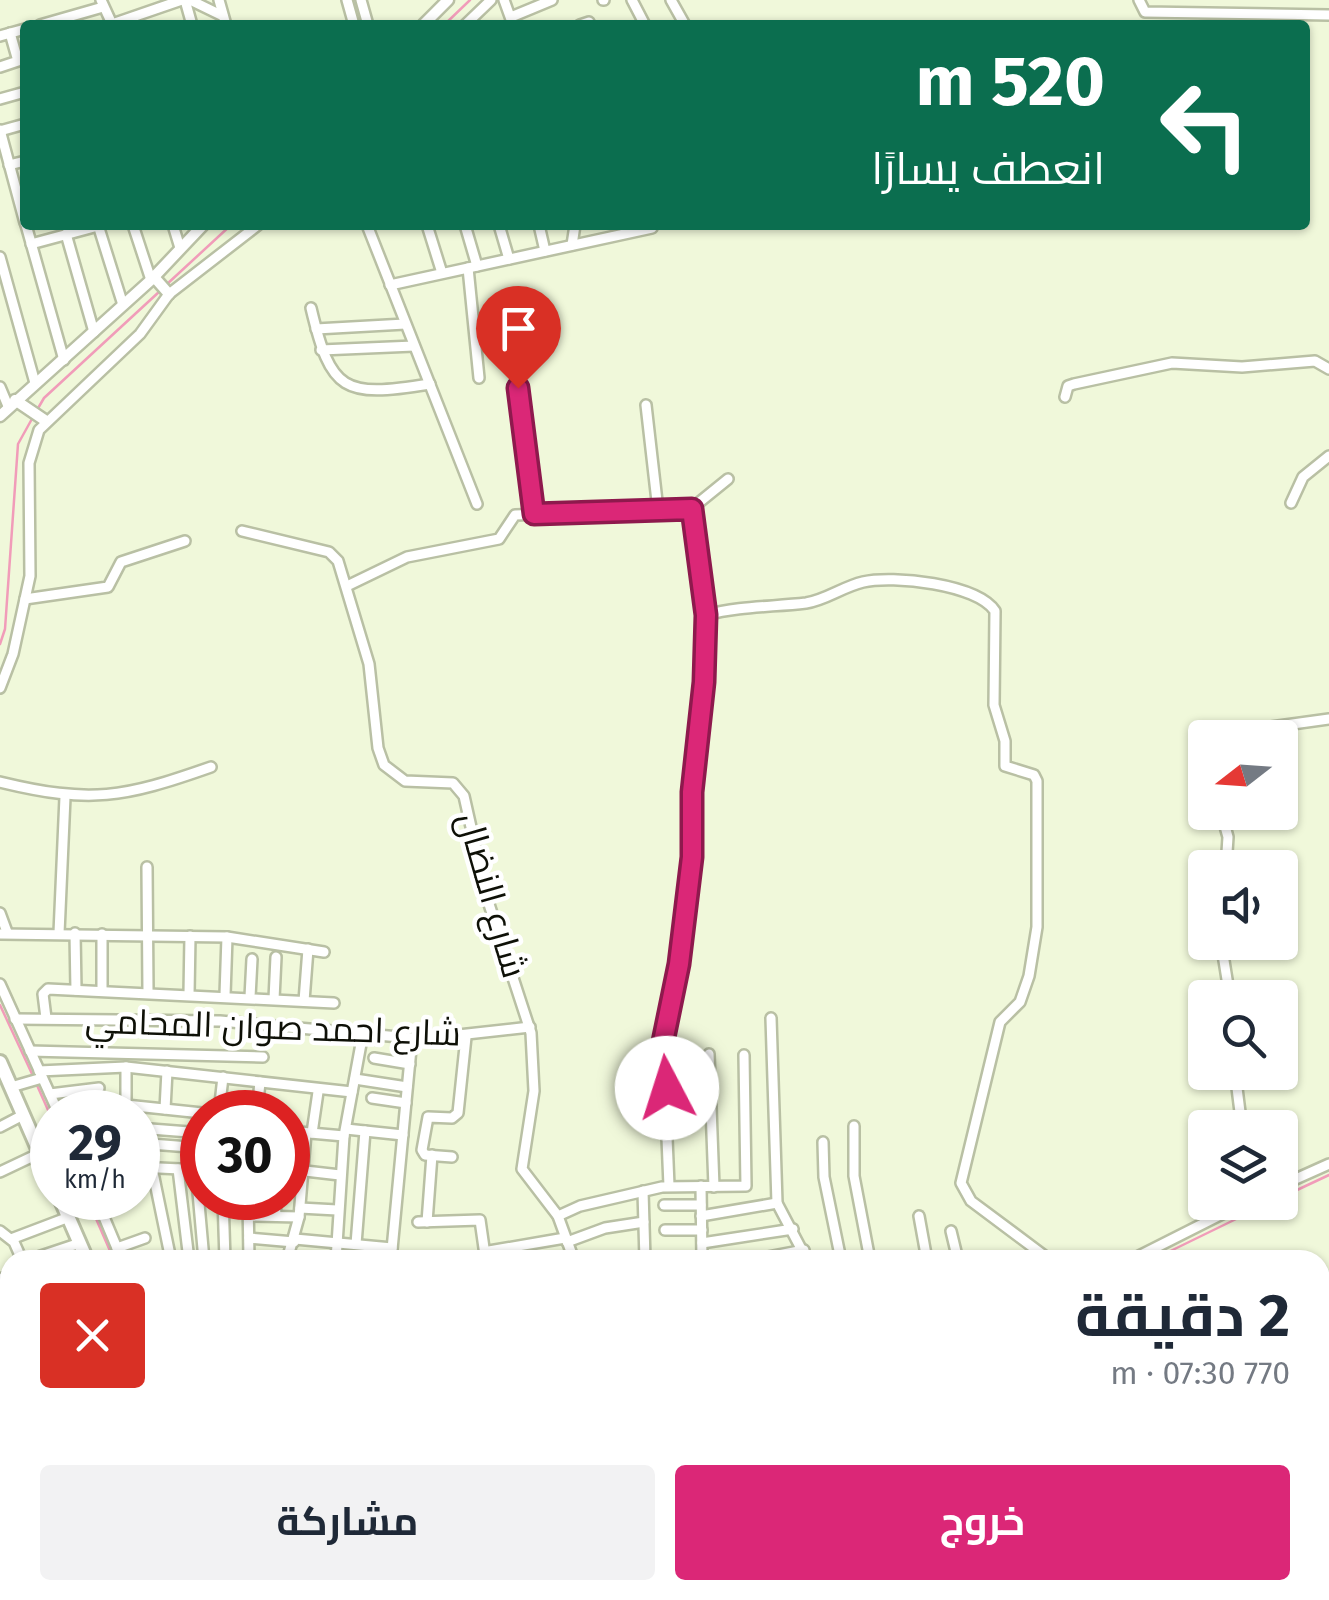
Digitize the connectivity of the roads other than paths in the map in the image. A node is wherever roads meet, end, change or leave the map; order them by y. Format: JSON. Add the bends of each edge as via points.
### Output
{"nodes":[{"id":1,"x":185,"y":0,"type":"edge"},
{"id":2,"x":219,"y":0,"type":"edge"},
{"id":3,"x":448,"y":0,"type":"edge"},
{"id":4,"x":492,"y":0,"type":"edge"},
{"id":5,"x":552,"y":0,"type":"edge"},
{"id":6,"x":1139,"y":0,"type":"edge"},
{"id":7,"x":102,"y":4,"type":"edge"},
{"id":8,"x":1329,"y":14,"type":"edge"},
{"id":9,"x":1302,"y":19,"type":"edge"},
{"id":10,"x":55,"y":20,"type":"edge"},
{"id":11,"x":124,"y":20,"type":"edge"},
{"id":12,"x":224,"y":20,"type":"edge"},
{"id":13,"x":428,"y":20,"type":"edge"},
{"id":14,"x":476,"y":20,"type":"edge"},
{"id":15,"x":514,"y":20,"type":"edge"},
{"id":16,"x":5,"y":34,"type":"edge"},
{"id":17,"x":0,"y":67,"type":"edge"},
{"id":18,"x":0,"y":130,"type":"edge"},
{"id":19,"x":20,"y":162,"type":"edge"},
{"id":20,"x":9,"y":165,"type":"junction"},
{"id":21,"x":0,"y":190,"type":"edge"},
{"id":22,"x":16,"y":190,"type":"junction"},
{"id":23,"x":20,"y":199,"type":"edge"},
{"id":24,"x":26,"y":230,"type":"edge"},
{"id":25,"x":82,"y":230,"type":"edge"},
{"id":26,"x":99,"y":230,"type":"edge"},
{"id":27,"x":135,"y":230,"type":"edge"},
{"id":28,"x":175,"y":230,"type":"edge"},
{"id":29,"x":198,"y":230,"type":"edge"},
{"id":30,"x":251,"y":230,"type":"edge"},
{"id":31,"x":369,"y":230,"type":"edge"},
{"id":32,"x":429,"y":230,"type":"edge"},
{"id":33,"x":466,"y":230,"type":"edge"},
{"id":34,"x":500,"y":230,"type":"edge"},
{"id":35,"x":540,"y":230,"type":"edge"},
{"id":36,"x":575,"y":230,"type":"edge"},
{"id":37,"x":643,"y":230,"type":"edge"},
{"id":38,"x":66,"y":234,"type":"junction"},
{"id":39,"x":30,"y":244,"type":"junction"},
{"id":40,"x":572,"y":245,"type":"junction"},
{"id":41,"x":180,"y":248,"type":"junction"},
{"id":42,"x":545,"y":251,"type":"junction"},
{"id":43,"x":0,"y":257,"type":"edge"},
{"id":44,"x":509,"y":259,"type":"junction"},
{"id":45,"x":472,"y":267,"type":"junction"},
{"id":46,"x":442,"y":273,"type":"junction"},
{"id":47,"x":3,"y":279,"type":"edge"},
{"id":48,"x":154,"y":279,"type":"junction"},
{"id":49,"x":390,"y":284,"type":"junction"},
{"id":50,"x":167,"y":293,"type":"junction"},
{"id":51,"x":123,"y":305,"type":"junction"},
{"id":52,"x":311,"y":308,"type":"dead end"},
{"id":53,"x":405,"y":324,"type":"junction"},
{"id":54,"x":316,"y":329,"type":"junction"},
{"id":55,"x":94,"y":332,"type":"junction"},
{"id":56,"x":414,"y":346,"type":"junction"},
{"id":57,"x":321,"y":350,"type":"junction"},
{"id":58,"x":64,"y":360,"type":"junction"},
{"id":59,"x":1329,"y":369,"type":"edge"},
{"id":60,"x":479,"y":378,"type":"dead end"},
{"id":61,"x":35,"y":383,"type":"junction"},
{"id":62,"x":430,"y":384,"type":"junction"},
{"id":63,"x":0,"y":387,"type":"edge"},
{"id":64,"x":518,"y":388,"type":"dead end"},
{"id":65,"x":1064,"y":397,"type":"dead end"},
{"id":66,"x":16,"y":404,"type":"junction"},
{"id":67,"x":646,"y":405,"type":"dead end"},
{"id":68,"x":0,"y":416,"type":"edge"},
{"id":69,"x":43,"y":419,"type":"junction"},
{"id":70,"x":1329,"y":456,"type":"edge"},
{"id":71,"x":728,"y":479,"type":"dead end"},
{"id":72,"x":478,"y":504,"type":"dead end"},
{"id":73,"x":1291,"y":504,"type":"dead end"},
{"id":74,"x":692,"y":509,"type":"junction"},
{"id":75,"x":658,"y":510,"type":"junction"},
{"id":76,"x":534,"y":514,"type":"junction"},
{"id":77,"x":242,"y":531,"type":"dead end"},
{"id":78,"x":185,"y":541,"type":"dead end"},
{"id":79,"x":347,"y":586,"type":"junction"},
{"id":80,"x":25,"y":599,"type":"junction"},
{"id":81,"x":706,"y":615,"type":"junction"},
{"id":82,"x":0,"y":688,"type":"edge"},
{"id":83,"x":1329,"y":719,"type":"edge"},
{"id":84,"x":1298,"y":723,"type":"edge"},
{"id":85,"x":211,"y":767,"type":"dead end"},
{"id":86,"x":0,"y":782,"type":"edge"},
{"id":87,"x":65,"y":796,"type":"junction"},
{"id":88,"x":147,"y":867,"type":"dead end"},
{"id":89,"x":0,"y":912,"type":"edge"},
{"id":90,"x":3,"y":933,"type":"edge"},
{"id":91,"x":59,"y":933,"type":"junction"},
{"id":92,"x":76,"y":933,"type":"junction"},
{"id":93,"x":102,"y":934,"type":"junction"},
{"id":94,"x":148,"y":936,"type":"junction"},
{"id":95,"x":190,"y":936,"type":"junction"},
{"id":96,"x":227,"y":937,"type":"junction"},
{"id":97,"x":308,"y":949,"type":"junction"},
{"id":98,"x":324,"y":952,"type":"dead end"},
{"id":99,"x":252,"y":958,"type":"dead end"},
{"id":100,"x":276,"y":958,"type":"dead end"},
{"id":101,"x":0,"y":984,"type":"edge"},
{"id":102,"x":76,"y":990,"type":"junction"},
{"id":103,"x":102,"y":991,"type":"junction"},
{"id":104,"x":148,"y":992,"type":"junction"},
{"id":105,"x":189,"y":994,"type":"junction"},
{"id":106,"x":224,"y":995,"type":"junction"},
{"id":107,"x":250,"y":997,"type":"junction"},
{"id":108,"x":274,"y":999,"type":"junction"},
{"id":109,"x":304,"y":1001,"type":"junction"},
{"id":110,"x":334,"y":1003,"type":"dead end"},
{"id":111,"x":46,"y":1018,"type":"junction"},
{"id":112,"x":771,"y":1018,"type":"dead end"},
{"id":113,"x":16,"y":1019,"type":"junction"},
{"id":114,"x":530,"y":1027,"type":"junction"},
{"id":115,"x":363,"y":1034,"type":"junction"},
{"id":116,"x":466,"y":1037,"type":"junction"},
{"id":117,"x":412,"y":1038,"type":"junction"},
{"id":118,"x":30,"y":1051,"type":"junction"},
{"id":119,"x":709,"y":1054,"type":"dead end"},
{"id":120,"x":744,"y":1055,"type":"dead end"},
{"id":121,"x":264,"y":1056,"type":"dead end"},
{"id":122,"x":374,"y":1058,"type":"dead end"},
{"id":123,"x":0,"y":1062,"type":"edge"},
{"id":124,"x":410,"y":1064,"type":"junction"},
{"id":125,"x":126,"y":1067,"type":"junction"},
{"id":126,"x":167,"y":1071,"type":"junction"},
{"id":127,"x":39,"y":1076,"type":"junction"},
{"id":128,"x":223,"y":1078,"type":"junction"},
{"id":129,"x":355,"y":1079,"type":"junction"},
{"id":130,"x":260,"y":1082,"type":"junction"},
{"id":131,"x":9,"y":1085,"type":"edge"},
{"id":132,"x":407,"y":1087,"type":"junction"},
{"id":133,"x":99,"y":1088,"type":"dead end"},
{"id":134,"x":48,"y":1090,"type":"edge"},
{"id":135,"x":83,"y":1090,"type":"edge"},
{"id":136,"x":126,"y":1090,"type":"edge"},
{"id":137,"x":222,"y":1090,"type":"edge"},
{"id":138,"x":259,"y":1090,"type":"edge"},
{"id":139,"x":318,"y":1092,"type":"dead end"},
{"id":140,"x":352,"y":1092,"type":"junction"},
{"id":141,"x":372,"y":1098,"type":"dead end"},
{"id":142,"x":406,"y":1103,"type":"junction"},
{"id":143,"x":160,"y":1109,"type":"edge"},
{"id":144,"x":164,"y":1109,"type":"junction"},
{"id":145,"x":180,"y":1111,"type":"edge"},
{"id":146,"x":23,"y":1115,"type":"junction"},
{"id":147,"x":854,"y":1126,"type":"dead end"},
{"id":148,"x":0,"y":1127,"type":"edge"},
{"id":149,"x":310,"y":1128,"type":"edge"},
{"id":150,"x":365,"y":1130,"type":"junction"},
{"id":151,"x":30,"y":1131,"type":"edge"},
{"id":152,"x":345,"y":1132,"type":"junction"},
{"id":153,"x":310,"y":1133,"type":"edge"},
{"id":154,"x":403,"y":1135,"type":"junction"},
{"id":155,"x":823,"y":1142,"type":"dead end"},
{"id":156,"x":160,"y":1145,"type":"edge"},
{"id":157,"x":165,"y":1145,"type":"junction"},
{"id":158,"x":180,"y":1146,"type":"edge"},
{"id":159,"x":432,"y":1155,"type":"junction"},
{"id":160,"x":452,"y":1157,"type":"dead end"},
{"id":161,"x":30,"y":1158,"type":"edge"},
{"id":162,"x":160,"y":1161,"type":"edge"},
{"id":163,"x":1329,"y":1164,"type":"edge"},
{"id":164,"x":160,"y":1168,"type":"edge"},
{"id":165,"x":178,"y":1169,"type":"joint"},
{"id":166,"x":0,"y":1172,"type":"edge"},
{"id":167,"x":310,"y":1172,"type":"edge"},
{"id":168,"x":340,"y":1175,"type":"junction"},
{"id":169,"x":1298,"y":1178,"type":"edge"},
{"id":170,"x":160,"y":1181,"type":"edge"},
{"id":171,"x":669,"y":1186,"type":"junction"},
{"id":172,"x":701,"y":1186,"type":"junction"},
{"id":173,"x":714,"y":1187,"type":"junction"},
{"id":174,"x":643,"y":1191,"type":"junction"},
{"id":175,"x":776,"y":1203,"type":"junction"},
{"id":176,"x":664,"y":1205,"type":"dead end"},
{"id":177,"x":338,"y":1210,"type":"junction"},
{"id":178,"x":701,"y":1210,"type":"junction"},
{"id":179,"x":310,"y":1211,"type":"edge"},
{"id":180,"x":558,"y":1216,"type":"junction"},
{"id":181,"x":919,"y":1216,"type":"dead end"},
{"id":182,"x":60,"y":1220,"type":"edge"},
{"id":183,"x":69,"y":1220,"type":"edge"},
{"id":184,"x":105,"y":1220,"type":"edge"},
{"id":185,"x":200,"y":1220,"type":"edge"},
{"id":186,"x":224,"y":1220,"type":"edge"},
{"id":187,"x":249,"y":1220,"type":"edge"},
{"id":188,"x":298,"y":1220,"type":"edge"},
{"id":189,"x":1210,"y":1220,"type":"edge"},
{"id":190,"x":644,"y":1222,"type":"junction"},
{"id":191,"x":793,"y":1229,"type":"junction"},
{"id":192,"x":664,"y":1230,"type":"dead end"},
{"id":193,"x":702,"y":1230,"type":"junction"},
{"id":194,"x":0,"y":1231,"type":"edge"},
{"id":195,"x":950,"y":1231,"type":"dead end"},
{"id":196,"x":145,"y":1238,"type":"dead end"},
{"id":197,"x":249,"y":1238,"type":"junction"},
{"id":198,"x":11,"y":1239,"type":"junction"},
{"id":199,"x":566,"y":1240,"type":"junction"},
{"id":200,"x":294,"y":1241,"type":"junction"},
{"id":201,"x":336,"y":1242,"type":"junction"},
{"id":202,"x":702,"y":1242,"type":"junction"},
{"id":203,"x":80,"y":1243,"type":"junction"},
{"id":204,"x":356,"y":1244,"type":"junction"},
{"id":205,"x":527,"y":1244,"type":"junction"},
{"id":206,"x":369,"y":1246,"type":"junction"},
{"id":207,"x":117,"y":1248,"type":"joint"},
{"id":208,"x":392,"y":1248,"type":"joint"},
{"id":209,"x":18,"y":1250,"type":"edge"},
{"id":210,"x":57,"y":1250,"type":"edge"},
{"id":211,"x":83,"y":1250,"type":"edge"},
{"id":212,"x":170,"y":1250,"type":"edge"},
{"id":213,"x":188,"y":1250,"type":"edge"},
{"id":214,"x":203,"y":1250,"type":"edge"},
{"id":215,"x":225,"y":1250,"type":"edge"},
{"id":216,"x":250,"y":1250,"type":"edge"},
{"id":217,"x":291,"y":1250,"type":"edge"},
{"id":218,"x":336,"y":1250,"type":"edge"},
{"id":219,"x":369,"y":1250,"type":"edge"},
{"id":220,"x":484,"y":1250,"type":"edge"},
{"id":221,"x":498,"y":1250,"type":"edge"},
{"id":222,"x":528,"y":1250,"type":"edge"},
{"id":223,"x":570,"y":1250,"type":"edge"},
{"id":224,"x":645,"y":1250,"type":"edge"},
{"id":225,"x":702,"y":1250,"type":"edge"},
{"id":226,"x":803,"y":1250,"type":"edge"},
{"id":227,"x":839,"y":1250,"type":"edge"},
{"id":228,"x":868,"y":1250,"type":"edge"},
{"id":229,"x":925,"y":1250,"type":"edge"},
{"id":230,"x":955,"y":1250,"type":"edge"},
{"id":231,"x":1037,"y":1250,"type":"edge"},
{"id":232,"x":1151,"y":1250,"type":"edge"}],
"edges":[{"from":1,"to":11,"type":"street"},
{"from":1,"to":12,"type":"street"},
{"from":2,"to":12,"type":"street"},
{"from":3,"to":13,"type":"street"},
{"from":4,"to":14,"type":"street"},
{"from":5,"to":15,"type":"street"},
{"from":6,"to":9,"type":"street","via":[[1145,12]]},
{"from":7,"to":10,"type":"street"},
{"from":8,"to":9,"type":"street"},
{"from":16,"to":17,"type":"street","via":[[18,61]]},
{"from":18,"to":20,"type":"street"},
{"from":19,"to":20,"type":"street"},
{"from":20,"to":22,"type":"street"},
{"from":21,"to":22,"type":"street"},
{"from":22,"to":23,"type":"street"},
{"from":24,"to":39,"type":"street"},
{"from":25,"to":38,"type":"street"},
{"from":26,"to":51,"type":"street"},
{"from":27,"to":48,"type":"street"},
{"from":28,"to":41,"type":"street"},
{"from":29,"to":41,"type":"street"},
{"from":30,"to":50,"type":"street"},
{"from":31,"to":49,"type":"street"},
{"from":32,"to":46,"type":"street"},
{"from":33,"to":45,"type":"street"},
{"from":34,"to":44,"type":"street"},
{"from":35,"to":42,"type":"street"},
{"from":36,"to":40,"type":"street"},
{"from":37,"to":40,"type":"street"},
{"from":38,"to":39,"type":"street"},
{"from":38,"to":55,"type":"street"},
{"from":39,"to":58,"type":"street"},
{"from":40,"to":42,"type":"street"},
{"from":41,"to":48,"type":"street"},
{"from":42,"to":44,"type":"street"},
{"from":43,"to":47,"type":"street"},
{"from":44,"to":45,"type":"street"},
{"from":45,"to":46,"type":"street"},
{"from":45,"to":60,"type":"street"},
{"from":46,"to":49,"type":"street"},
{"from":47,"to":61,"type":"street"},
{"from":48,"to":50,"type":"street"},
{"from":48,"to":51,"type":"street"},
{"from":49,"to":53,"type":"street"},
{"from":50,"to":69,"type":"street","via":[[140,334]]},
{"from":51,"to":55,"type":"street"},
{"from":52,"to":54,"type":"street"},
{"from":53,"to":54,"type":"street"},
{"from":53,"to":56,"type":"street"},
{"from":54,"to":57,"type":"street"},
{"from":55,"to":58,"type":"street"},
{"from":56,"to":57,"type":"street"},
{"from":56,"to":62,"type":"street"},
{"from":57,"to":62,"type":"street","via":[[334,377],[348,386]]},
{"from":58,"to":61,"type":"street"},
{"from":59,"to":65,"type":"street","via":[[1315,361],[1242,368],[1172,363],[1074,384]]},
{"from":61,"to":66,"type":"street"},
{"from":62,"to":72,"type":"street"},
{"from":63,"to":66,"type":"street"},
{"from":64,"to":76,"type":"street"},
{"from":66,"to":68,"type":"street"},
{"from":66,"to":69,"type":"street"},
{"from":67,"to":75,"type":"street"},
{"from":69,"to":80,"type":"street","via":[[29,463],[32,562]]},
{"from":70,"to":73,"type":"street","via":[[1303,477]]},
{"from":71,"to":74,"type":"street"},
{"from":74,"to":75,"type":"street"},
{"from":74,"to":81,"type":"street"},
{"from":75,"to":76,"type":"street"},
{"from":76,"to":79,"type":"street","via":[[515,515],[499,539],[407,557]]},
{"from":77,"to":79,"type":"street","name":"شارع النضال","via":[[328,552]]},
{"from":78,"to":80,"type":"street","via":[[121,562],[108,587]]},
{"from":79,"to":114,"type":"street","name":"شارع النضال","via":[[372,680],[380,757],[397,778],[447,782],[462,790],[486,898]]},
{"from":80,"to":82,"type":"street"},
{"from":81,"to":171,"type":"street","via":[[692,857],[663,1042]]},
{"from":81,"to":231,"type":"street","via":[[810,602],[887,579],[960,591],[995,611],[994,705],[1005,766],[1034,774],[1036,782],[1037,927],[1024,995],[1000,1022],[961,1183],[971,1201]]},
{"from":83,"to":84,"type":"street"},
{"from":85,"to":87,"type":"street","via":[[128,796]]},
{"from":86,"to":87,"type":"street"},
{"from":87,"to":91,"type":"street"},
{"from":88,"to":94,"type":"street"},
{"from":89,"to":90,"type":"street"},
{"from":90,"to":91,"type":"street"},
{"from":91,"to":92,"type":"street"},
{"from":92,"to":93,"type":"street"},
{"from":92,"to":102,"type":"street"},
{"from":93,"to":94,"type":"street"},
{"from":93,"to":103,"type":"street"},
{"from":94,"to":95,"type":"street"},
{"from":94,"to":104,"type":"street"},
{"from":95,"to":96,"type":"street"},
{"from":95,"to":105,"type":"street"},
{"from":96,"to":97,"type":"street"},
{"from":96,"to":106,"type":"street"},
{"from":97,"to":98,"type":"street"},
{"from":97,"to":109,"type":"street"},
{"from":99,"to":107,"type":"street"},
{"from":100,"to":108,"type":"street"},
{"from":101,"to":113,"type":"street"},
{"from":102,"to":103,"type":"street"},
{"from":102,"to":111,"type":"street","via":[[46,990]]},
{"from":103,"to":104,"type":"street"},
{"from":104,"to":105,"type":"street"},
{"from":105,"to":106,"type":"street"},
{"from":106,"to":107,"type":"street"},
{"from":107,"to":108,"type":"street"},
{"from":108,"to":109,"type":"street"},
{"from":109,"to":110,"type":"street"},
{"from":111,"to":113,"type":"street","name":"شارع احمد صوان المحامي"},
{"from":111,"to":115,"type":"street","name":"شارع احمد صوان المحامي","via":[[220,1021]]},
{"from":112,"to":175,"type":"street"},
{"from":113,"to":118,"type":"street"},
{"from":114,"to":116,"type":"street","name":"شارع احمد صوان المحامي"},
{"from":114,"to":180,"type":"street","name":"شارع النضال","via":[[534,1091],[521,1161]]},
{"from":115,"to":117,"type":"street","name":"شارع احمد صوان المحامي"},
{"from":115,"to":129,"type":"street"},
{"from":116,"to":117,"type":"street","name":"شارع احمد صوان المحامي"},
{"from":116,"to":159,"type":"street","via":[[457,1115],[427,1120],[422,1150]]},
{"from":117,"to":124,"type":"street"},
{"from":118,"to":121,"type":"street"},
{"from":118,"to":127,"type":"street"},
{"from":119,"to":173,"type":"street"},
{"from":120,"to":173,"type":"street","via":[[746,1184]]},
{"from":122,"to":124,"type":"street"},
{"from":123,"to":131,"type":"main road"},
{"from":124,"to":132,"type":"street"},
{"from":125,"to":126,"type":"street"},
{"from":125,"to":127,"type":"street"},
{"from":125,"to":136,"type":"street"},
{"from":126,"to":128,"type":"street"},
{"from":126,"to":144,"type":"street"},
{"from":127,"to":131,"type":"street"},
{"from":127,"to":134,"type":"street"},
{"from":128,"to":130,"type":"street"},
{"from":128,"to":137,"type":"street"},
{"from":129,"to":132,"type":"street"},
{"from":129,"to":140,"type":"street"},
{"from":130,"to":138,"type":"street"},
{"from":130,"to":140,"type":"street"},
{"from":131,"to":146,"type":"main road"},
{"from":132,"to":142,"type":"street"},
{"from":133,"to":135,"type":"street"},
{"from":139,"to":149,"type":"street"},
{"from":140,"to":152,"type":"street"},
{"from":141,"to":142,"type":"street"},
{"from":142,"to":154,"type":"street"},
{"from":143,"to":144,"type":"street"},
{"from":144,"to":145,"type":"street"},
{"from":146,"to":148,"type":"street"},
{"from":146,"to":151,"type":"main road"},
{"from":147,"to":228,"type":"street","via":[[854,1176]]},
{"from":150,"to":152,"type":"street"},
{"from":150,"to":154,"type":"street"},
{"from":150,"to":204,"type":"street"},
{"from":152,"to":153,"type":"street"},
{"from":152,"to":168,"type":"street"},
{"from":154,"to":208,"type":"street"},
{"from":155,"to":227,"type":"street"},
{"from":156,"to":157,"type":"street"},
{"from":157,"to":158,"type":"street"},
{"from":157,"to":162,"type":"street"},
{"from":159,"to":160,"type":"street"},
{"from":159,"to":220,"type":"street","via":[[422,1222],[482,1221]]},
{"from":161,"to":166,"type":"street"},
{"from":163,"to":169,"type":"street"},
{"from":164,"to":165,"type":"street"},
{"from":165,"to":213,"type":"street"},
{"from":167,"to":168,"type":"street"},
{"from":168,"to":177,"type":"street"},
{"from":170,"to":212,"type":"street"},
{"from":171,"to":172,"type":"street"},
{"from":171,"to":174,"type":"street"},
{"from":172,"to":173,"type":"street"},
{"from":172,"to":178,"type":"street"},
{"from":174,"to":180,"type":"street"},
{"from":174,"to":190,"type":"street"},
{"from":175,"to":178,"type":"street"},
{"from":175,"to":191,"type":"street"},
{"from":176,"to":178,"type":"street"},
{"from":177,"to":179,"type":"street"},
{"from":177,"to":201,"type":"street"},
{"from":178,"to":193,"type":"street"},
{"from":180,"to":199,"type":"street","name":"شارع النضال"},
{"from":181,"to":229,"type":"street"},
{"from":182,"to":198,"type":"street"},
{"from":183,"to":203,"type":"main road"},
{"from":184,"to":207,"type":"street"},
{"from":185,"to":214,"type":"street"},
{"from":186,"to":215,"type":"street"},
{"from":187,"to":197,"type":"street"},
{"from":188,"to":200,"type":"street"},
{"from":189,"to":232,"type":"street"},
{"from":190,"to":199,"type":"street"},
{"from":190,"to":224,"type":"street"},
{"from":191,"to":202,"type":"street"},
{"from":191,"to":226,"type":"street"},
{"from":192,"to":193,"type":"street"},
{"from":193,"to":202,"type":"street"},
{"from":194,"to":198,"type":"street"},
{"from":195,"to":230,"type":"street"},
{"from":196,"to":207,"type":"street"},
{"from":197,"to":200,"type":"street"},
{"from":197,"to":216,"type":"street"},
{"from":198,"to":209,"type":"street"},
{"from":199,"to":205,"type":"street"},
{"from":199,"to":223,"type":"street","name":"شارع النضال"},
{"from":200,"to":201,"type":"street"},
{"from":200,"to":217,"type":"street"},
{"from":201,"to":204,"type":"street"},
{"from":201,"to":218,"type":"street"},
{"from":202,"to":225,"type":"street"},
{"from":203,"to":210,"type":"street"},
{"from":203,"to":211,"type":"main road"},
{"from":204,"to":206,"type":"street"},
{"from":205,"to":221,"type":"street"},
{"from":205,"to":222,"type":"street"},
{"from":206,"to":208,"type":"street"},
{"from":206,"to":219,"type":"street"}]}
